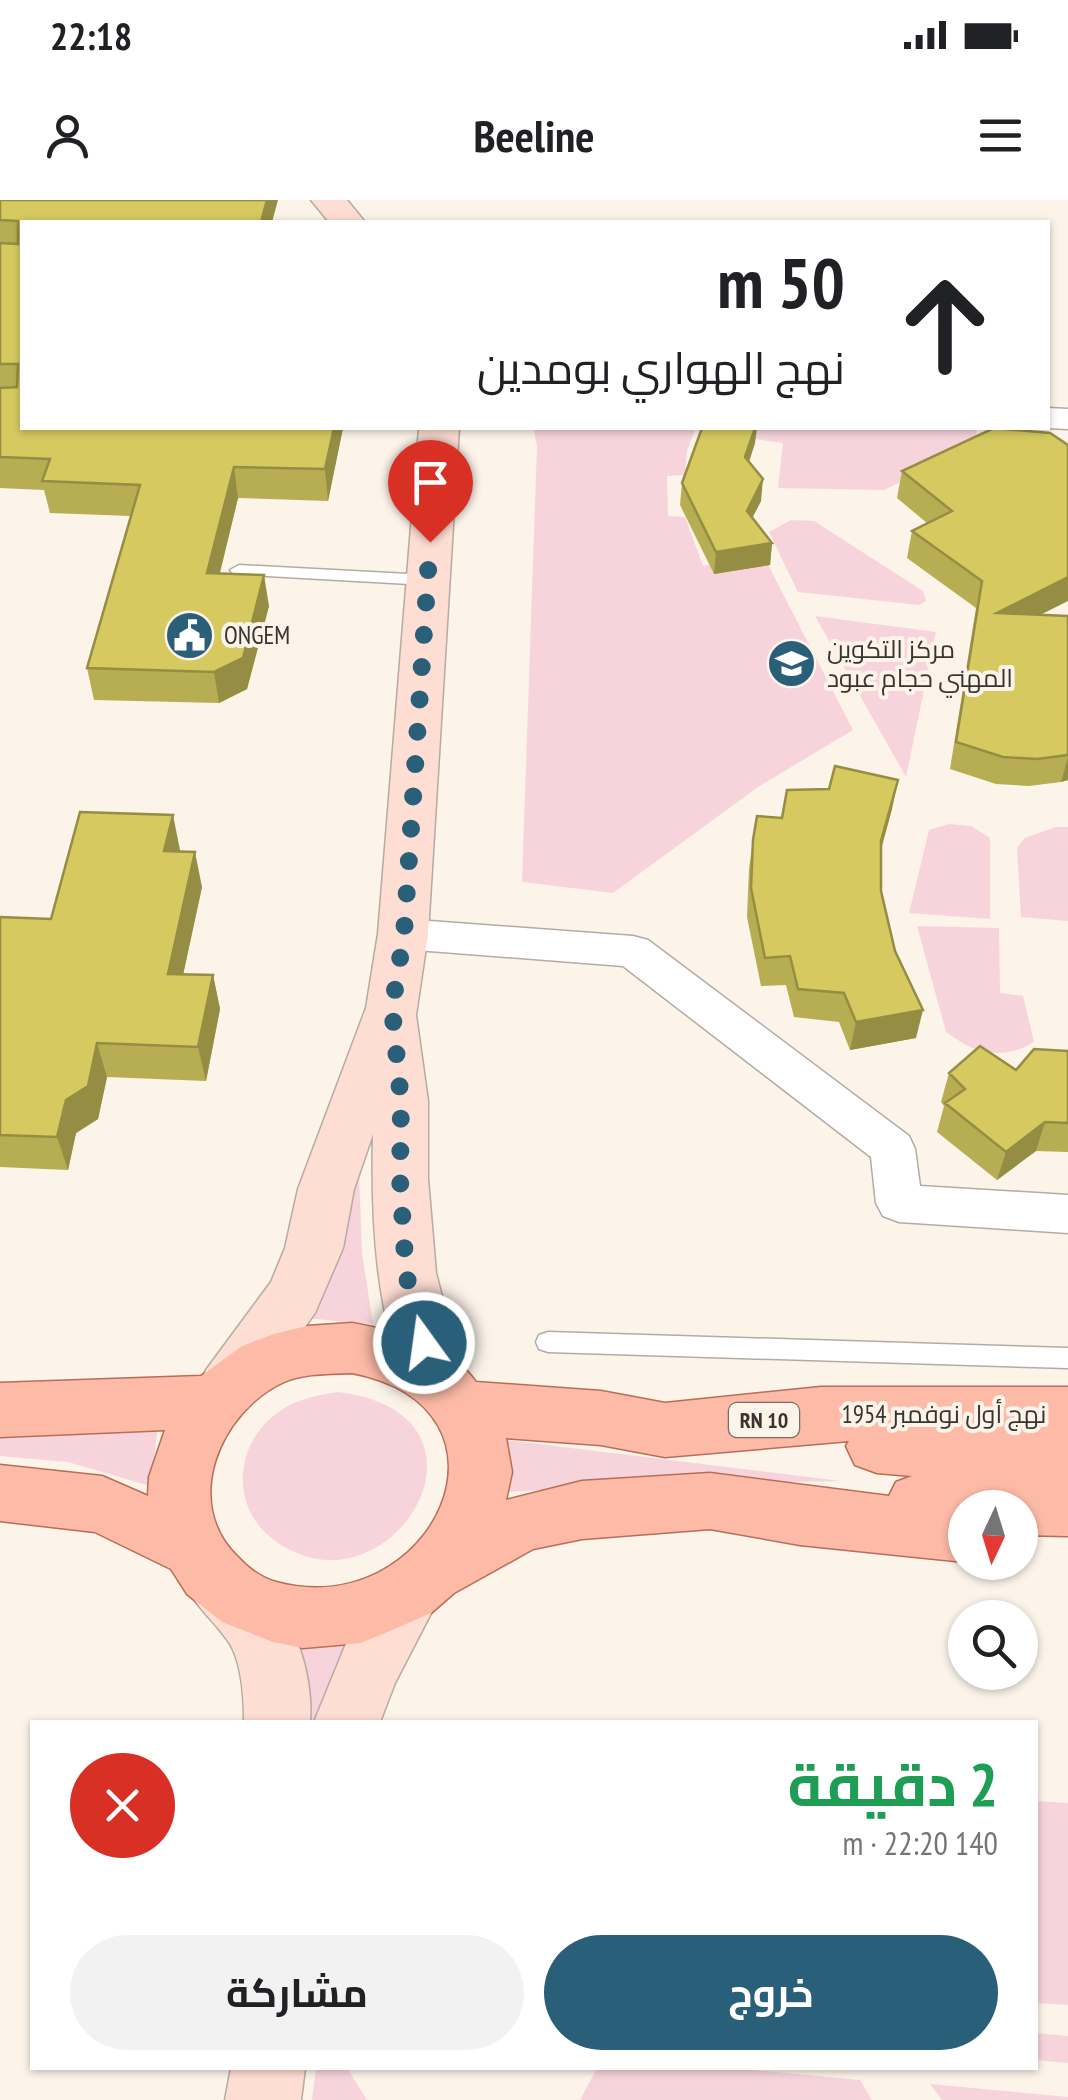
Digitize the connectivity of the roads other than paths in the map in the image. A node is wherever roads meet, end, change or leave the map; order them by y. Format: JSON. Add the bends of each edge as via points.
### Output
{"nodes":[{"id":1,"x":328,"y":200,"type":"edge"},
{"id":2,"x":344,"y":220,"type":"edge"},
{"id":3,"x":439,"y":430,"type":"edge"},
{"id":4,"x":239,"y":570,"type":"edge"},
{"id":5,"x":427,"y":580,"type":"junction"},
{"id":6,"x":404,"y":934,"type":"junction"},
{"id":7,"x":392,"y":1008,"type":"junction"},
{"id":8,"x":1068,"y":1214,"type":"edge"},
{"id":9,"x":548,"y":1342,"type":"dead end"},
{"id":10,"x":1068,"y":1358,"type":"edge"},
{"id":11,"x":447,"y":1392,"type":"junction"},
{"id":12,"x":219,"y":1395,"type":"junction"},
{"id":13,"x":0,"y":1410,"type":"edge"},
{"id":14,"x":1068,"y":1414,"type":"edge"},
{"id":15,"x":665,"y":1430,"type":"junction"},
{"id":16,"x":1068,"y":1460,"type":"edge"},
{"id":17,"x":0,"y":1493,"type":"edge"},
{"id":18,"x":710,"y":1501,"type":"junction"},
{"id":19,"x":1068,"y":1508,"type":"edge"},
{"id":20,"x":948,"y":1531,"type":"edge"},
{"id":21,"x":1038,"y":1539,"type":"edge"},
{"id":22,"x":1068,"y":1541,"type":"edge"},
{"id":23,"x":201,"y":1561,"type":"junction"},
{"id":24,"x":425,"y":1581,"type":"junction"},
{"id":25,"x":278,"y":1720,"type":"edge"},
{"id":26,"x":349,"y":1720,"type":"edge"},
{"id":27,"x":268,"y":2070,"type":"edge"},
{"id":28,"x":263,"y":2100,"type":"edge"}],
"edges":[{"from":1,"to":2,"type":"main road"},
{"from":3,"to":5,"type":"main road"},
{"from":4,"to":5,"type":"lane"},
{"from":5,"to":6,"type":"main road"},
{"from":6,"to":7,"type":"main road"},
{"from":6,"to":8,"type":"street","via":[[633,951],[893,1149],[899,1203]]},
{"from":7,"to":11,"type":"main road","via":[[406,1274]]},
{"from":7,"to":12,"type":"main road","via":[[294,1296]]},
{"from":9,"to":10,"type":"lane"},
{"from":11,"to":12,"type":"main road","via":[[395,1356],[352,1348],[307,1350],[264,1364]]},
{"from":11,"to":15,"type":"main road","name":"نهج أول نوفمبر 1954","number":"RN 10"},
{"from":11,"to":24,"type":"main road","via":[[478,1446],[481,1488],[468,1531]]},
{"from":12,"to":13,"type":"main road"},
{"from":12,"to":23,"type":"main road","via":[[190,1436],[178,1473],[178,1512]]},
{"from":14,"to":15,"type":"main road","name":"نهج أول نوفمبر 1954","number":"RN 10","via":[[821,1414]]},
{"from":15,"to":16,"type":"main road","number":"RN 10"},
{"from":17,"to":23,"type":"main road","via":[[102,1504]]},
{"from":18,"to":19,"type":"main road"},
{"from":18,"to":20,"type":"main road"},
{"from":18,"to":24,"type":"main road","via":[[582,1510],[521,1523]]},
{"from":21,"to":22,"type":"main road"},
{"from":23,"to":24,"type":"main road","via":[[241,1600],[282,1615],[325,1619],[369,1612]]},
{"from":23,"to":25,"type":"main road","via":[[260,1632]]},
{"from":24,"to":26,"type":"main road","via":[[368,1668]]},
{"from":27,"to":28,"type":"main road"}]}
